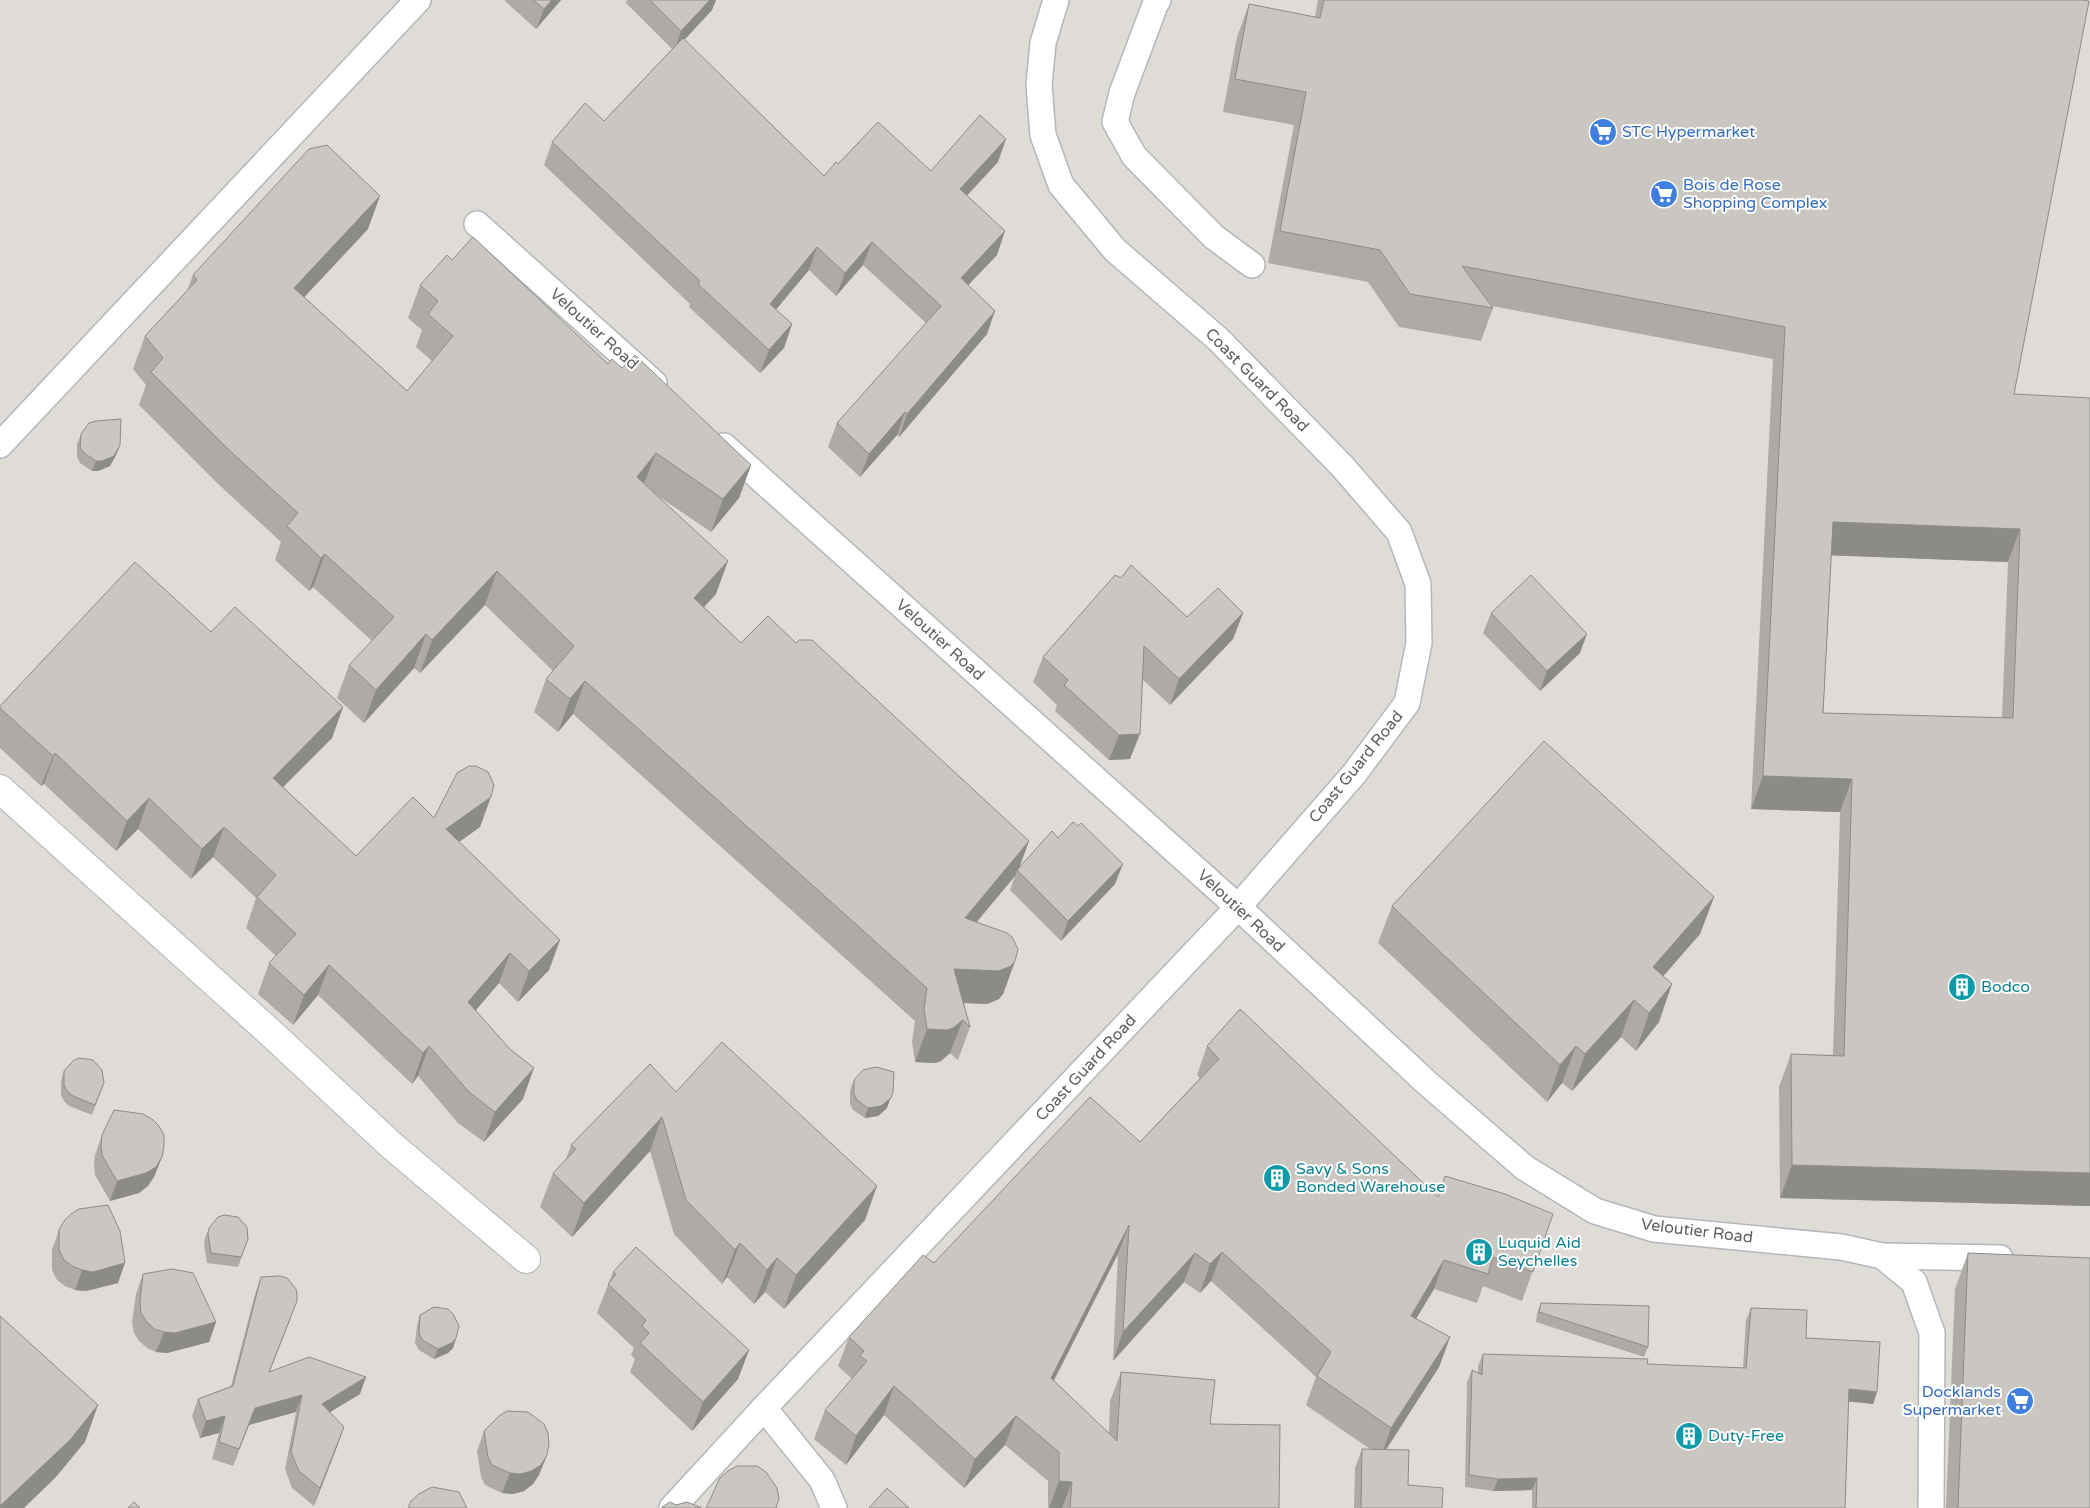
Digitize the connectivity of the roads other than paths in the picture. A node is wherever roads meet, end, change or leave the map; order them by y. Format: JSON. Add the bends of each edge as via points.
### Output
{"nodes":[{"id":1,"x":418,"y":0,"type":"edge"},
{"id":2,"x":1056,"y":0,"type":"edge"},
{"id":3,"x":1158,"y":0,"type":"edge"},
{"id":4,"x":477,"y":224,"type":"dead end"},
{"id":5,"x":1252,"y":265,"type":"dead end"},
{"id":6,"x":669,"y":396,"type":"edge"},
{"id":7,"x":706,"y":430,"type":"edge"},
{"id":8,"x":0,"y":445,"type":"edge"},
{"id":9,"x":0,"y":789,"type":"edge"},
{"id":10,"x":1238,"y":907,"type":"junction"},
{"id":11,"x":1882,"y":1256,"type":"junction"},
{"id":12,"x":2021,"y":1258,"type":"edge"},
{"id":13,"x":526,"y":1259,"type":"dead end"},
{"id":14,"x":764,"y":1408,"type":"junction"},
{"id":15,"x":672,"y":1508,"type":"edge"},
{"id":16,"x":834,"y":1508,"type":"edge"},
{"id":17,"x":1931,"y":1508,"type":"edge"}],
"edges":[{"from":1,"to":8,"type":"lane"},
{"from":2,"to":10,"type":"lane","name":"Coast Guard Road","via":[[1043,44],[1039,85],[1043,135],[1061,185],[1115,250],[1219,340],[1342,466],[1399,532],[1418,584],[1419,643],[1407,703],[1354,774]]},
{"from":3,"to":5,"type":"lane","via":[[1122,93],[1115,122],[1134,156],[1214,237]]},
{"from":4,"to":6,"type":"lane","name":"Veloutier Road"},
{"from":7,"to":10,"type":"lane","name":"Veloutier Road"},
{"from":9,"to":13,"type":"street","via":[[391,1145]]},
{"from":10,"to":11,"type":"lane","name":"Veloutier Road","via":[[1427,1083],[1525,1168],[1595,1211],[1654,1229],[1841,1247]]},
{"from":10,"to":14,"type":"lane","name":"Coast Guard Road"},
{"from":11,"to":12,"type":"lane"},
{"from":11,"to":17,"type":"lane","name":"Veloutier Road","via":[[1914,1282],[1932,1333]]},
{"from":14,"to":15,"type":"lane","name":"Coast Guard Road"},
{"from":14,"to":16,"type":"lane","via":[[822,1480]]}]}
